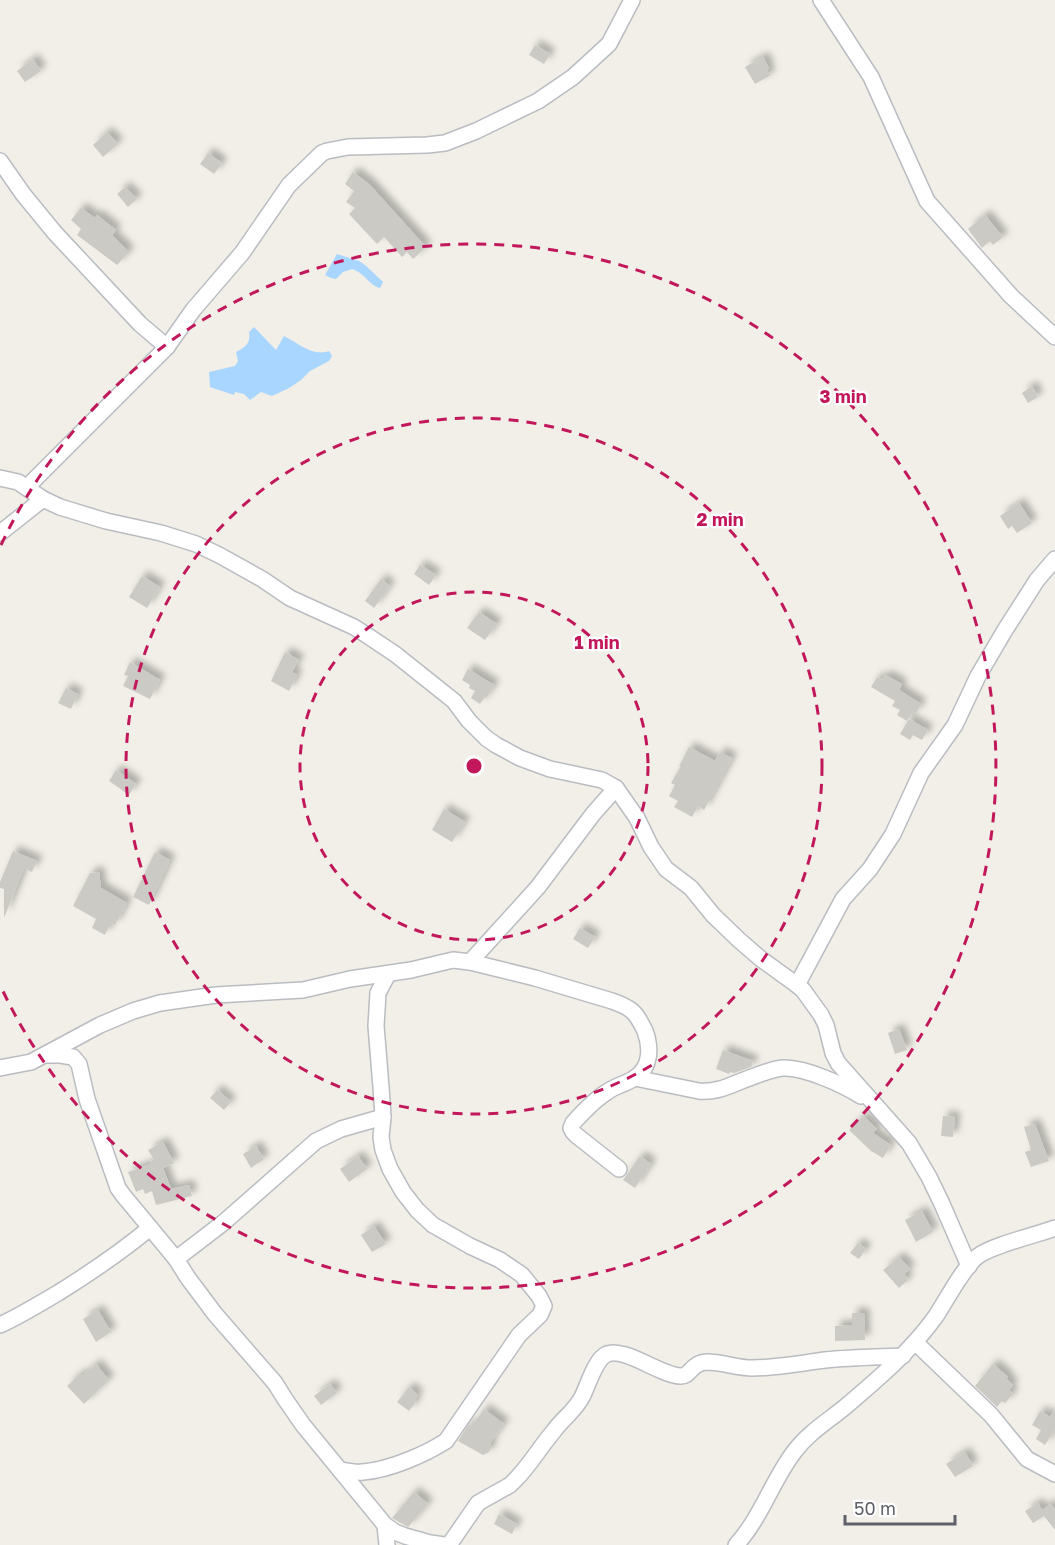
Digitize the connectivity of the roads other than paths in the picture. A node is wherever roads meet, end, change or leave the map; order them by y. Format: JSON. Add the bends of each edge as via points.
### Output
{"nodes":[{"id":1,"x":632,"y":0,"type":"edge"},
{"id":2,"x":821,"y":0,"type":"edge"},
{"id":3,"x":0,"y":162,"type":"edge"},
{"id":4,"x":1055,"y":337,"type":"edge"},
{"id":5,"x":167,"y":347,"type":"junction"},
{"id":6,"x":0,"y":478,"type":"edge"},
{"id":7,"x":27,"y":487,"type":"junction"},
{"id":8,"x":43,"y":499,"type":"junction"},
{"id":9,"x":0,"y":533,"type":"edge"},
{"id":10,"x":1055,"y":559,"type":"edge"},
{"id":11,"x":616,"y":788,"type":"junction"},
{"id":12,"x":470,"y":962,"type":"junction"},
{"id":13,"x":388,"y":974,"type":"junction"},
{"id":14,"x":797,"y":985,"type":"junction"},
{"id":15,"x":47,"y":1055,"type":"junction"},
{"id":16,"x":0,"y":1068,"type":"edge"},
{"id":17,"x":635,"y":1078,"type":"junction"},
{"id":18,"x":874,"y":1104,"type":"junction"},
{"id":19,"x":382,"y":1117,"type":"junction"},
{"id":20,"x":619,"y":1169,"type":"dead end"},
{"id":21,"x":150,"y":1228,"type":"junction"},
{"id":22,"x":1055,"y":1228,"type":"edge"},
{"id":23,"x":176,"y":1259,"type":"junction"},
{"id":24,"x":969,"y":1266,"type":"junction"},
{"id":25,"x":0,"y":1324,"type":"edge"},
{"id":26,"x":916,"y":1343,"type":"junction"},
{"id":27,"x":903,"y":1356,"type":"junction"},
{"id":28,"x":340,"y":1470,"type":"junction"},
{"id":29,"x":1055,"y":1474,"type":"edge"},
{"id":30,"x":385,"y":1525,"type":"junction"},
{"id":31,"x":387,"y":1545,"type":"edge"},
{"id":32,"x":444,"y":1545,"type":"edge"},
{"id":33,"x":449,"y":1545,"type":"edge"},
{"id":34,"x":736,"y":1545,"type":"edge"}],
"edges":[{"from":1,"to":5,"type":"street","via":[[609,44],[573,77],[538,101],[445,143],[348,147],[322,153],[284,190],[242,253]]},
{"from":2,"to":4,"type":"street","via":[[871,78],[927,201],[1011,296]]},
{"from":3,"to":5,"type":"street","via":[[55,232],[140,324]]},
{"from":5,"to":7,"type":"street"},
{"from":6,"to":7,"type":"street"},
{"from":7,"to":8,"type":"street"},
{"from":8,"to":9,"type":"street"},
{"from":8,"to":11,"type":"street","via":[[106,521],[196,544],[219,555],[290,598],[354,627],[386,648],[454,701],[496,745],[550,769],[602,780]]},
{"from":10,"to":14,"type":"street","via":[[1005,630],[955,725],[921,773],[893,834],[870,869],[843,899]]},
{"from":11,"to":12,"type":"street","via":[[538,887]]},
{"from":11,"to":14,"type":"street","via":[[666,868],[691,888],[739,940]]},
{"from":12,"to":13,"type":"street","via":[[453,960]]},
{"from":12,"to":17,"type":"street","via":[[536,978],[633,1011],[650,1047],[648,1062]]},
{"from":13,"to":15,"type":"street","via":[[303,990],[160,1003],[100,1025]]},
{"from":13,"to":19,"type":"street","via":[[378,993],[376,1026]]},
{"from":14,"to":18,"type":"street","via":[[821,1015],[838,1062]]},
{"from":15,"to":16,"type":"street"},
{"from":15,"to":21,"type":"street","via":[[69,1056],[79,1064],[118,1188]]},
{"from":17,"to":18,"type":"street","via":[[710,1092],[784,1068],[828,1080]]},
{"from":17,"to":20,"type":"street","via":[[597,1099],[571,1128]]},
{"from":18,"to":24,"type":"street","via":[[909,1143],[929,1177]]},
{"from":19,"to":23,"type":"street","via":[[316,1141]]},
{"from":19,"to":28,"type":"street","via":[[381,1137],[390,1169],[417,1210],[434,1225],[522,1275],[544,1306],[519,1335],[446,1441],[374,1471]]},
{"from":21,"to":23,"type":"street"},
{"from":21,"to":25,"type":"street","via":[[73,1284]]},
{"from":22,"to":24,"type":"street","via":[[987,1251]]},
{"from":23,"to":28,"type":"street"},
{"from":24,"to":26,"type":"street"},
{"from":26,"to":27,"type":"street"},
{"from":26,"to":29,"type":"street","via":[[991,1416],[1027,1459]]},
{"from":27,"to":33,"type":"street","via":[[752,1368],[710,1362],[696,1364],[682,1376],[625,1355],[608,1353],[597,1364],[577,1407],[510,1485],[478,1503]]},
{"from":27,"to":34,"type":"street","via":[[804,1440]]},
{"from":28,"to":30,"type":"street"},
{"from":30,"to":31,"type":"street"},
{"from":30,"to":32,"type":"street","via":[[405,1536]]}]}
